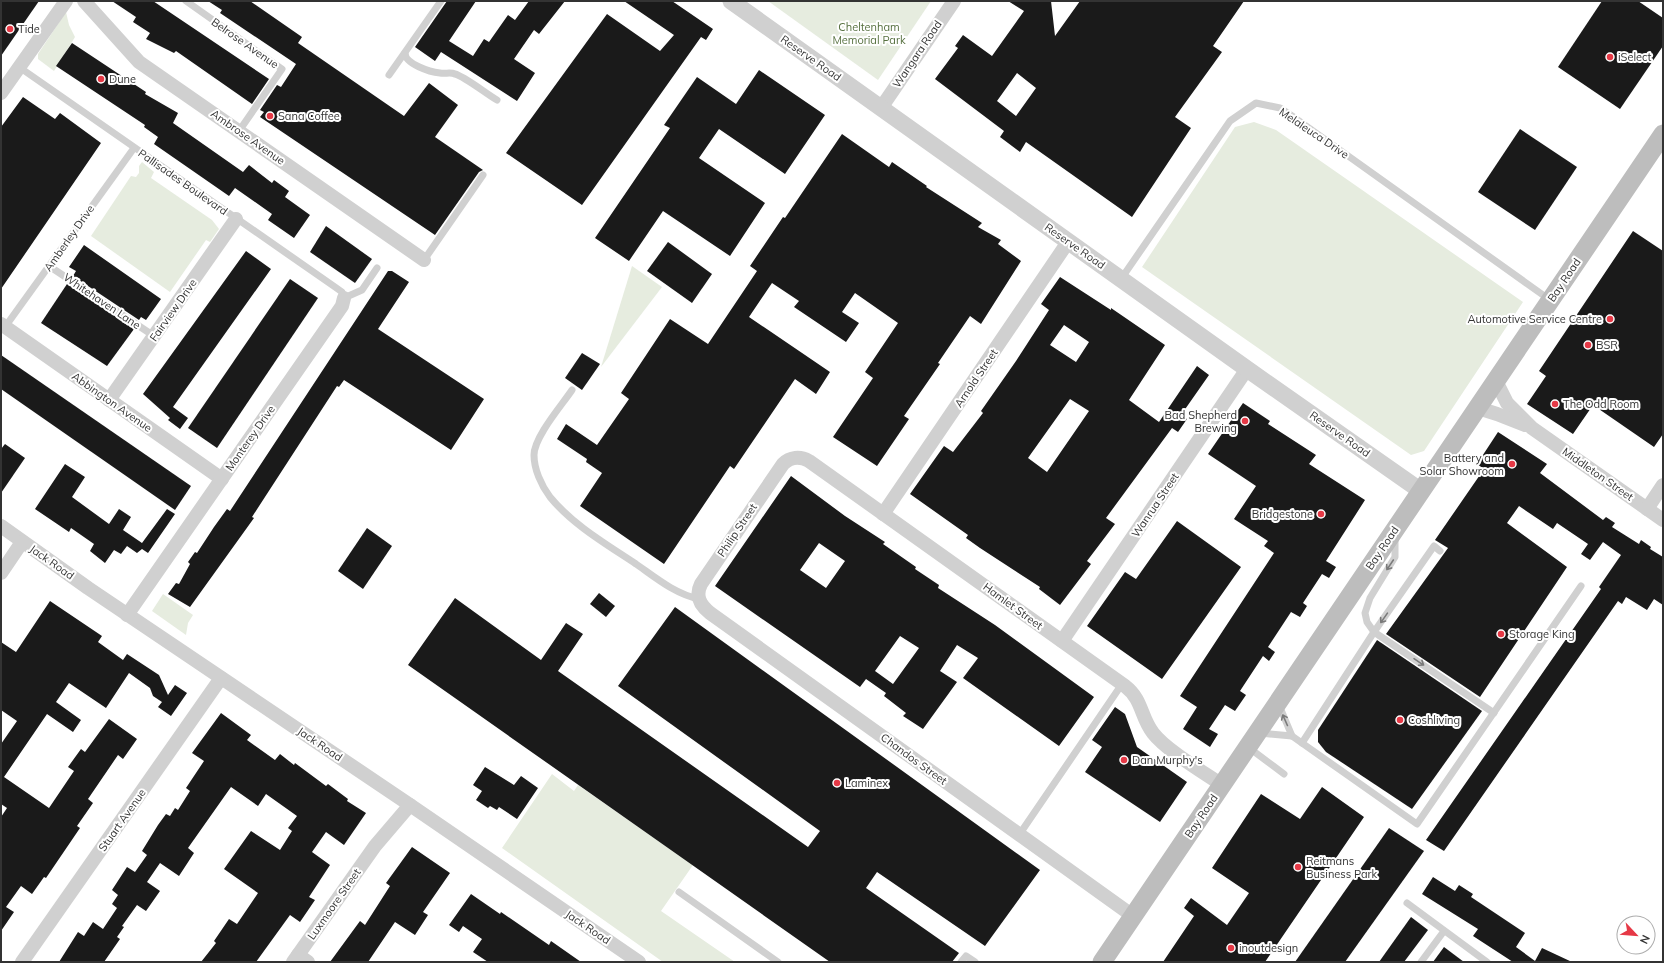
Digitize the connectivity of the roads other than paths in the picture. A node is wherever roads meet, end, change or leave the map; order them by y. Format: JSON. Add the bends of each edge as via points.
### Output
{"nodes":[{"id":1,"x":66,"y":1,"type":"edge"},
{"id":2,"x":84,"y":1,"type":"edge"},
{"id":3,"x":186,"y":1,"type":"edge"},
{"id":4,"x":441,"y":1,"type":"edge"},
{"id":5,"x":731,"y":1,"type":"edge"},
{"id":6,"x":954,"y":1,"type":"edge"},
{"id":7,"x":405,"y":53,"type":"junction"},
{"id":8,"x":19,"y":67,"type":"junction"},
{"id":9,"x":282,"y":69,"type":"junction"},
{"id":10,"x":289,"y":74,"type":"dead end"},
{"id":11,"x":389,"y":75,"type":"dead end"},
{"id":12,"x":1,"y":93,"type":"edge"},
{"id":13,"x":497,"y":100,"type":"dead end"},
{"id":14,"x":881,"y":108,"type":"junction"},
{"id":15,"x":239,"y":131,"type":"junction"},
{"id":16,"x":1663,"y":134,"type":"edge"},
{"id":17,"x":134,"y":148,"type":"junction"},
{"id":18,"x":483,"y":175,"type":"dead end"},
{"id":19,"x":236,"y":219,"type":"junction"},
{"id":20,"x":1068,"y":242,"type":"junction"},
{"id":21,"x":424,"y":260,"type":"joint"},
{"id":22,"x":49,"y":266,"type":"junction"},
{"id":23,"x":377,"y":268,"type":"dead end"},
{"id":24,"x":1121,"y":279,"type":"junction"},
{"id":25,"x":344,"y":298,"type":"junction"},
{"id":26,"x":1550,"y":300,"type":"junction"},
{"id":27,"x":3,"y":326,"type":"edge"},
{"id":28,"x":154,"y":336,"type":"junction"},
{"id":29,"x":1247,"y":370,"type":"junction"},
{"id":30,"x":1496,"y":381,"type":"junction"},
{"id":31,"x":572,"y":390,"type":"dead end"},
{"id":32,"x":109,"y":400,"type":"junction"},
{"id":33,"x":1478,"y":408,"type":"junction"},
{"id":34,"x":1532,"y":428,"type":"junction"},
{"id":35,"x":783,"y":464,"type":"joint"},
{"id":36,"x":222,"y":479,"type":"junction"},
{"id":37,"x":1663,"y":485,"type":"edge"},
{"id":38,"x":1421,"y":490,"type":"junction"},
{"id":39,"x":1647,"y":509,"type":"junction"},
{"id":40,"x":883,"y":514,"type":"junction"},
{"id":41,"x":1663,"y":520,"type":"edge"},
{"id":42,"x":1,"y":526,"type":"edge"},
{"id":43,"x":1396,"y":527,"type":"junction"},
{"id":44,"x":22,"y":542,"type":"junction"},
{"id":45,"x":1440,"y":551,"type":"dead end"},
{"id":46,"x":1,"y":573,"type":"edge"},
{"id":47,"x":1581,"y":586,"type":"dead end"},
{"id":48,"x":699,"y":599,"type":"junction"},
{"id":49,"x":128,"y":615,"type":"junction"},
{"id":50,"x":1374,"y":632,"type":"junction"},
{"id":51,"x":1062,"y":641,"type":"junction"},
{"id":52,"x":221,"y":678,"type":"junction"},
{"id":53,"x":1122,"y":684,"type":"junction"},
{"id":54,"x":1278,"y":703,"type":"junction"},
{"id":55,"x":1494,"y":713,"type":"junction"},
{"id":56,"x":1292,"y":736,"type":"junction"},
{"id":57,"x":1252,"y":740,"type":"junction"},
{"id":58,"x":1302,"y":743,"type":"junction"},
{"id":59,"x":1284,"y":774,"type":"dead end"},
{"id":60,"x":1222,"y":785,"type":"junction"},
{"id":61,"x":406,"y":802,"type":"junction"},
{"id":62,"x":1019,"y":835,"type":"junction"},
{"id":63,"x":679,"y":892,"type":"dead end"},
{"id":64,"x":1407,"y":903,"type":"dead end"},
{"id":65,"x":1133,"y":916,"type":"junction"},
{"id":66,"x":1444,"y":930,"type":"junction"},
{"id":67,"x":300,"y":960,"type":"edge"},
{"id":68,"x":22,"y":962,"type":"edge"},
{"id":69,"x":639,"y":962,"type":"edge"},
{"id":70,"x":778,"y":962,"type":"edge"},
{"id":71,"x":961,"y":962,"type":"edge"},
{"id":72,"x":975,"y":962,"type":"edge"},
{"id":73,"x":1102,"y":962,"type":"edge"},
{"id":74,"x":1421,"y":962,"type":"edge"},
{"id":75,"x":1487,"y":962,"type":"edge"}],
"edges":[{"from":1,"to":8,"type":"street"},
{"from":2,"to":15,"type":"street","name":"Ambrose Avenue","via":[[139,62]]},
{"from":3,"to":9,"type":"lane","name":"Belrose Avenue"},
{"from":4,"to":7,"type":"lane"},
{"from":5,"to":14,"type":"street","name":"Reserve Road"},
{"from":6,"to":14,"type":"street","name":"Wangara Road"},
{"from":7,"to":11,"type":"lane"},
{"from":7,"to":13,"type":"lane","via":[[407,60],[427,70],[456,74]]},
{"from":8,"to":12,"type":"street"},
{"from":8,"to":17,"type":"lane","name":"Pallisades Boulevard"},
{"from":9,"to":10,"type":"lane"},
{"from":9,"to":15,"type":"lane","name":"Belrose Avenue"},
{"from":14,"to":20,"type":"street","name":"Reserve Road"},
{"from":15,"to":21,"type":"street","name":"Ambrose Avenue"},
{"from":16,"to":26,"type":"main road","name":"Bay Road"},
{"from":17,"to":19,"type":"lane","name":"Pallisades Boulevard"},
{"from":17,"to":22,"type":"lane","name":"Amberley Drive"},
{"from":18,"to":21,"type":"lane"},
{"from":19,"to":25,"type":"lane","name":"Pallisades Boulevard","via":[[342,292]]},
{"from":19,"to":28,"type":"street","name":"Fairview Drive"},
{"from":20,"to":24,"type":"street","name":"Reserve Road"},
{"from":20,"to":40,"type":"street","name":"Arnold Street"},
{"from":22,"to":27,"type":"lane","name":"Amberley Drive"},
{"from":22,"to":28,"type":"lane","name":"Whitehaven Lane"},
{"from":23,"to":25,"type":"lane","via":[[362,290]]},
{"from":24,"to":26,"type":"lane","name":"Melaleuca Drive","via":[[1230,121],[1256,103],[1280,108],[1295,118]]},
{"from":24,"to":29,"type":"street","name":"Reserve Road"},
{"from":25,"to":36,"type":"street","name":"Monterey Drive","via":[[342,306]]},
{"from":26,"to":30,"type":"main road","name":"Bay Road"},
{"from":27,"to":32,"type":"street","name":"Abbington Avenue"},
{"from":28,"to":32,"type":"street","name":"Fairview Drive"},
{"from":29,"to":38,"type":"street","name":"Reserve Road"},
{"from":29,"to":51,"type":"street","name":"Wanrua Street"},
{"from":30,"to":33,"type":"main road","name":"Bay Road"},
{"from":30,"to":34,"type":"street","name":"Middleton Street","via":[[1507,403]]},
{"from":31,"to":48,"type":"lane","via":[[536,443],[534,456],[544,488],[583,529],[679,593]]},
{"from":32,"to":36,"type":"street","name":"Abbington Avenue"},
{"from":33,"to":34,"type":"street","name":"Middleton Street"},
{"from":33,"to":38,"type":"main road","name":"Bay Road"},
{"from":34,"to":39,"type":"street","name":"Middleton Street"},
{"from":35,"to":40,"type":"street","name":"Hamlet Street","via":[[790,459],[805,458]]},
{"from":35,"to":48,"type":"street","name":"Philip Street","via":[[701,584]]},
{"from":36,"to":49,"type":"street","name":"Monterey Drive"},
{"from":37,"to":39,"type":"street"},
{"from":38,"to":43,"type":"main road","name":"Bay Road"},
{"from":39,"to":41,"type":"street","name":"Middleton Street"},
{"from":40,"to":51,"type":"street","name":"Hamlet Street"},
{"from":42,"to":44,"type":"street","name":"Jack Road"},
{"from":43,"to":50,"type":"lane","one_way":true,"via":[[1395,557],[1370,598],[1365,613],[1367,622]]},
{"from":43,"to":54,"type":"main road","name":"Bay Road"},
{"from":44,"to":46,"type":"street"},
{"from":44,"to":49,"type":"street","name":"Jack Road"},
{"from":45,"to":50,"type":"lane","one_way":true,"via":[[1434,546]]},
{"from":47,"to":55,"type":"lane"},
{"from":48,"to":62,"type":"street","name":"Chandos Street","via":[[700,604],[710,614]]},
{"from":49,"to":52,"type":"street","name":"Jack Road"},
{"from":50,"to":55,"type":"lane","one_way":true},
{"from":50,"to":58,"type":"lane"},
{"from":51,"to":53,"type":"street","name":"Hamlet Street"},
{"from":52,"to":61,"type":"street","name":"Jack Road"},
{"from":52,"to":68,"type":"street","name":"Stuart Avenue"},
{"from":53,"to":60,"type":"street","name":"Hamlet Street","via":[[1139,701],[1157,738]]},
{"from":53,"to":62,"type":"lane"},
{"from":56,"to":54,"type":"lane","one_way":true},
{"from":54,"to":57,"type":"main road","name":"Bay Road"},
{"from":55,"to":58,"type":"lane","via":[[1417,824]]},
{"from":56,"to":57,"type":"lane"},
{"from":56,"to":58,"type":"lane"},
{"from":57,"to":59,"type":"lane"},
{"from":57,"to":60,"type":"main road","name":"Bay Road"},
{"from":60,"to":65,"type":"main road","name":"Bay Road"},
{"from":61,"to":67,"type":"street","name":"Luxmoore Street"},
{"from":61,"to":69,"type":"street","name":"Jack Road"},
{"from":62,"to":65,"type":"street","name":"Chandos Street"},
{"from":63,"to":70,"type":"lane"},
{"from":64,"to":66,"type":"lane"},
{"from":65,"to":73,"type":"main road","name":"Bay Road"},
{"from":66,"to":74,"type":"lane"},
{"from":66,"to":75,"type":"lane"},
{"from":71,"to":72,"type":"lane","via":[[966,956]]}]}
